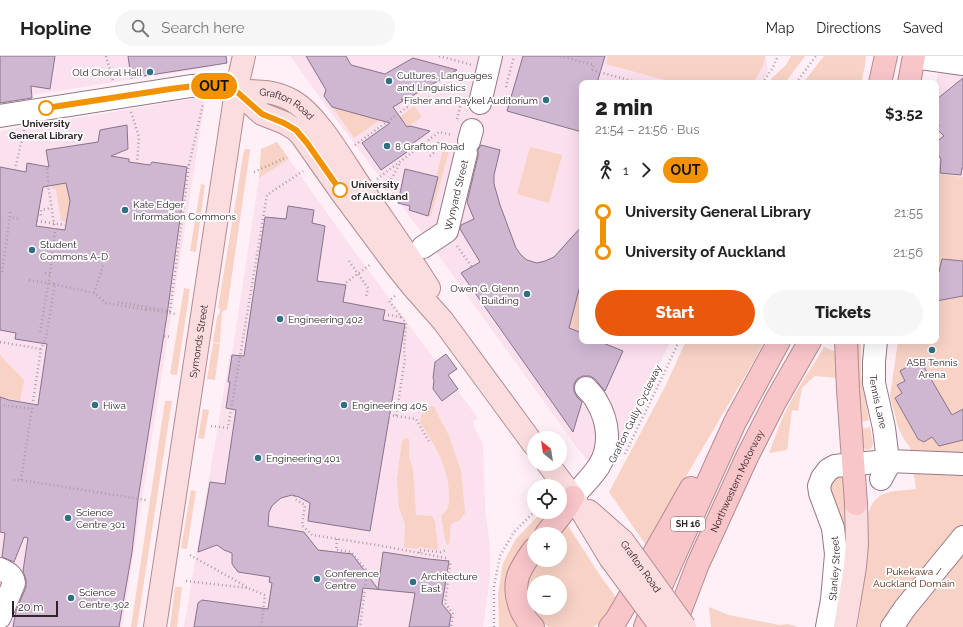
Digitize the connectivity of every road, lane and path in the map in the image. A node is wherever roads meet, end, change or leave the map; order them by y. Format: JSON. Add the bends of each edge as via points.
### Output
{"nodes":[{"id":1,"x":106,"y":56,"type":"edge"},
{"id":2,"x":244,"y":56,"type":"edge"},
{"id":3,"x":439,"y":56,"type":"edge"},
{"id":4,"x":491,"y":56,"type":"edge"},
{"id":5,"x":514,"y":56,"type":"edge"},
{"id":6,"x":560,"y":56,"type":"edge"},
{"id":7,"x":778,"y":56,"type":"edge"},
{"id":8,"x":816,"y":56,"type":"edge"},
{"id":9,"x":875,"y":56,"type":"edge"},
{"id":10,"x":886,"y":56,"type":"edge"},
{"id":11,"x":963,"y":64,"type":"edge"},
{"id":12,"x":472,"y":65,"type":"dead end"},
{"id":13,"x":912,"y":70,"type":"edge"},
{"id":14,"x":627,"y":80,"type":"edge"},
{"id":15,"x":764,"y":80,"type":"edge"},
{"id":16,"x":798,"y":80,"type":"edge"},
{"id":17,"x":872,"y":80,"type":"edge"},
{"id":18,"x":881,"y":80,"type":"edge"},
{"id":19,"x":114,"y":87,"type":"dead end"},
{"id":20,"x":506,"y":87,"type":"dead end"},
{"id":21,"x":236,"y":91,"type":"junction"},
{"id":22,"x":203,"y":101,"type":"dead end"},
{"id":23,"x":471,"y":101,"type":"joint"},
{"id":24,"x":413,"y":103,"type":"dead end"},
{"id":25,"x":131,"y":112,"type":"dead end"},
{"id":26,"x":0,"y":116,"type":"edge"},
{"id":27,"x":24,"y":130,"type":"dead end"},
{"id":28,"x":467,"y":137,"type":"junction"},
{"id":29,"x":439,"y":141,"type":"dead end"},
{"id":30,"x":351,"y":148,"type":"dead end"},
{"id":31,"x":430,"y":156,"type":"dead end"},
{"id":32,"x":287,"y":157,"type":"dead end"},
{"id":33,"x":400,"y":162,"type":"junction"},
{"id":34,"x":137,"y":163,"type":"dead end"},
{"id":35,"x":47,"y":166,"type":"dead end"},
{"id":36,"x":15,"y":170,"type":"dead end"},
{"id":37,"x":254,"y":172,"type":"dead end"},
{"id":38,"x":303,"y":172,"type":"dead end"},
{"id":39,"x":380,"y":177,"type":"dead end"},
{"id":40,"x":386,"y":190,"type":"dead end"},
{"id":41,"x":51,"y":208,"type":"junction"},
{"id":42,"x":10,"y":212,"type":"dead end"},
{"id":43,"x":38,"y":215,"type":"dead end"},
{"id":44,"x":10,"y":217,"type":"junction"},
{"id":45,"x":20,"y":219,"type":"dead end"},
{"id":46,"x":37,"y":221,"type":"dead end"},
{"id":47,"x":66,"y":225,"type":"dead end"},
{"id":48,"x":447,"y":231,"type":"junction"},
{"id":49,"x":423,"y":247,"type":"dead end"},
{"id":50,"x":349,"y":261,"type":"dead end"},
{"id":51,"x":104,"y":263,"type":"dead end"},
{"id":52,"x":372,"y":264,"type":"dead end"},
{"id":53,"x":472,"y":267,"type":"dead end"},
{"id":54,"x":2,"y":272,"type":"dead end"},
{"id":55,"x":45,"y":273,"type":"dead end"},
{"id":56,"x":50,"y":274,"type":"junction"},
{"id":57,"x":358,"y":274,"type":"junction"},
{"id":58,"x":29,"y":280,"type":"dead end"},
{"id":59,"x":54,"y":284,"type":"junction"},
{"id":60,"x":343,"y":285,"type":"dead end"},
{"id":61,"x":94,"y":293,"type":"junction"},
{"id":62,"x":395,"y":296,"type":"dead end"},
{"id":63,"x":366,"y":297,"type":"dead end"},
{"id":64,"x":118,"y":302,"type":"dead end"},
{"id":65,"x":142,"y":305,"type":"junction"},
{"id":66,"x":147,"y":310,"type":"junction"},
{"id":67,"x":175,"y":314,"type":"dead end"},
{"id":68,"x":388,"y":315,"type":"dead end"},
{"id":69,"x":401,"y":317,"type":"junction"},
{"id":70,"x":40,"y":332,"type":"dead end"},
{"id":71,"x":164,"y":336,"type":"dead end"},
{"id":72,"x":172,"y":337,"type":"dead end"},
{"id":73,"x":0,"y":342,"type":"edge"},
{"id":74,"x":678,"y":344,"type":"edge"},
{"id":75,"x":777,"y":344,"type":"edge"},
{"id":76,"x":808,"y":344,"type":"edge"},
{"id":77,"x":846,"y":344,"type":"edge"},
{"id":78,"x":876,"y":344,"type":"edge"},
{"id":79,"x":41,"y":349,"type":"junction"},
{"id":80,"x":586,"y":388,"type":"dead end"},
{"id":81,"x":0,"y":405,"type":"edge"},
{"id":82,"x":32,"y":409,"type":"junction"},
{"id":83,"x":389,"y":415,"type":"dead end"},
{"id":84,"x":396,"y":416,"type":"junction"},
{"id":85,"x":734,"y":422,"type":"junction"},
{"id":86,"x":211,"y":426,"type":"dead end"},
{"id":87,"x":527,"y":435,"type":"edge"},
{"id":88,"x":430,"y":444,"type":"dead end"},
{"id":89,"x":623,"y":458,"type":"dead end"},
{"id":90,"x":853,"y":463,"type":"junction"},
{"id":91,"x":960,"y":464,"type":"edge"},
{"id":92,"x":553,"y":471,"type":"edge"},
{"id":93,"x":890,"y":472,"type":"junction"},
{"id":94,"x":14,"y":480,"type":"dead end"},
{"id":95,"x":21,"y":480,"type":"junction"},
{"id":96,"x":295,"y":496,"type":"dead end"},
{"id":97,"x":573,"y":497,"type":"junction"},
{"id":98,"x":146,"y":500,"type":"dead end"},
{"id":99,"x":856,"y":504,"type":"junction"},
{"id":100,"x":552,"y":527,"type":"edge"},
{"id":101,"x":963,"y":537,"type":"edge"},
{"id":102,"x":337,"y":538,"type":"junction"},
{"id":103,"x":447,"y":550,"type":"dead end"},
{"id":104,"x":419,"y":553,"type":"junction"},
{"id":105,"x":190,"y":555,"type":"dead end"},
{"id":106,"x":527,"y":560,"type":"edge"},
{"id":107,"x":0,"y":569,"type":"edge"},
{"id":108,"x":186,"y":581,"type":"dead end"},
{"id":109,"x":248,"y":588,"type":"junction"},
{"id":110,"x":0,"y":617,"type":"edge"},
{"id":111,"x":155,"y":627,"type":"edge"},
{"id":112,"x":261,"y":627,"type":"edge"},
{"id":113,"x":360,"y":627,"type":"edge"},
{"id":114,"x":451,"y":627,"type":"edge"},
{"id":115,"x":533,"y":627,"type":"edge"},
{"id":116,"x":610,"y":627,"type":"edge"},
{"id":117,"x":645,"y":627,"type":"edge"},
{"id":118,"x":661,"y":627,"type":"edge"},
{"id":119,"x":674,"y":627,"type":"edge"},
{"id":120,"x":685,"y":627,"type":"edge"},
{"id":121,"x":827,"y":627,"type":"edge"},
{"id":122,"x":845,"y":627,"type":"edge"},
{"id":123,"x":892,"y":627,"type":"edge"}],
"edges":[{"from":1,"to":19,"type":"path"},
{"from":2,"to":21,"type":"main road","name":"Symonds Street"},
{"from":3,"to":12,"type":"path"},
{"from":4,"to":23,"type":"street"},
{"from":5,"to":20,"type":"path"},
{"from":6,"to":14,"type":"path","via":[[594,65],[591,71]]},
{"from":7,"to":15,"type":"path"},
{"from":8,"to":16,"type":"path"},
{"from":9,"to":17,"type":"highway"},
{"from":10,"to":18,"type":"highway"},
{"from":11,"to":13,"type":"street"},
{"from":21,"to":26,"type":"street","via":[[212,86],[191,86]]},
{"from":21,"to":87,"type":"main road","name":"Grafton Road","via":[[281,95],[304,109],[327,137],[409,256],[430,289],[443,321]]},
{"from":21,"to":111,"type":"main road","name":"Symonds Street"},
{"from":22,"to":65,"type":"path","via":[[188,164],[170,311]]},
{"from":23,"to":28,"type":"path"},
{"from":24,"to":30,"type":"path"},
{"from":25,"to":34,"type":"path","via":[[138,137]]},
{"from":27,"to":36,"type":"path"},
{"from":28,"to":33,"type":"path","via":[[439,132]]},
{"from":28,"to":48,"type":"street","name":"Wynyard Street"},
{"from":29,"to":31,"type":"path","via":[[436,151]]},
{"from":32,"to":37,"type":"path"},
{"from":33,"to":39,"type":"path"},
{"from":33,"to":40,"type":"path"},
{"from":35,"to":41,"type":"path"},
{"from":38,"to":86,"type":"path","via":[[267,195],[228,428]]},
{"from":41,"to":43,"type":"path","via":[[41,210],[41,216]]},
{"from":41,"to":56,"type":"path","via":[[55,231]]},
{"from":42,"to":44,"type":"path"},
{"from":44,"to":45,"type":"path"},
{"from":44,"to":54,"type":"path"},
{"from":46,"to":47,"type":"path","bridge":true},
{"from":48,"to":49,"type":"street","name":"Wynyard Street"},
{"from":48,"to":53,"type":"path"},
{"from":50,"to":57,"type":"path"},
{"from":51,"to":61,"type":"path"},
{"from":52,"to":57,"type":"path"},
{"from":55,"to":56,"type":"path"},
{"from":56,"to":70,"type":"path"},
{"from":57,"to":60,"type":"path"},
{"from":57,"to":63,"type":"path","via":[[368,288]]},
{"from":58,"to":59,"type":"path","bridge":true},
{"from":59,"to":61,"type":"path"},
{"from":59,"to":79,"type":"path","via":[[50,320]]},
{"from":61,"to":66,"type":"path","via":[[106,303]]},
{"from":62,"to":69,"type":"path","via":[[389,301]]},
{"from":64,"to":65,"type":"path"},
{"from":65,"to":66,"type":"path"},
{"from":66,"to":67,"type":"path"},
{"from":68,"to":69,"type":"path"},
{"from":69,"to":84,"type":"path","via":[[406,323],[405,359]]},
{"from":71,"to":72,"type":"path"},
{"from":73,"to":79,"type":"path"},
{"from":74,"to":89,"type":"path","name":"Grafton Gully Cycleway"},
{"from":75,"to":85,"type":"highway","number":"SH 16"},
{"from":76,"to":119,"type":"highway","name":"Northwestern Motorway","number":"SH 16","via":[[747,457],[698,564]]},
{"from":77,"to":90,"type":"highway"},
{"from":78,"to":93,"type":"street","name":"Tennis Lane","via":[[874,383],[885,432]]},
{"from":79,"to":82,"type":"path"},
{"from":80,"to":97,"type":"street","via":[[597,402],[603,416],[606,448],[598,467]]},
{"from":81,"to":82,"type":"path"},
{"from":82,"to":95,"type":"path"},
{"from":83,"to":84,"type":"path"},
{"from":84,"to":88,"type":"path","via":[[416,419]]},
{"from":85,"to":116,"type":"highway","via":[[692,485]]},
{"from":85,"to":117,"type":"highway","number":"SH 16"},
{"from":90,"to":93,"type":"street","name":"Stanley Street"},
{"from":90,"to":99,"type":"highway"},
{"from":90,"to":121,"type":"street","name":"Stanley Street","via":[[828,470],[819,486],[833,528],[836,554]]},
{"from":91,"to":93,"type":"street","name":"Stanley Street"},
{"from":92,"to":97,"type":"main road","name":"Grafton Road"},
{"from":93,"to":99,"type":"street","via":[[867,489]]},
{"from":94,"to":95,"type":"path"},
{"from":95,"to":98,"type":"path"},
{"from":96,"to":102,"type":"path","via":[[295,499],[305,505],[302,525],[312,535]]},
{"from":97,"to":100,"type":"highway"},
{"from":97,"to":118,"type":"main road","name":"Grafton Road","bridge":true,"via":[[610,558]]},
{"from":97,"to":120,"type":"main road","name":"Grafton Road","bridge":true,"via":[[623,541]]},
{"from":99,"to":122,"type":"main road","name":"Stanley Street","via":[[855,567]]},
{"from":101,"to":123,"type":"street"},
{"from":102,"to":104,"type":"path"},
{"from":102,"to":113,"type":"path","via":[[336,550],[351,552],[367,571]]},
{"from":103,"to":104,"type":"path","via":[[419,550]]},
{"from":104,"to":114,"type":"path","via":[[446,558],[450,564],[445,602],[453,614]]},
{"from":105,"to":109,"type":"path"},
{"from":106,"to":115,"type":"highway","via":[[518,577],[516,589],[520,608]]},
{"from":107,"to":110,"type":"street","via":[[8,572],[14,583]]},
{"from":108,"to":109,"type":"path"},
{"from":109,"to":112,"type":"path","via":[[266,594]]}]}
